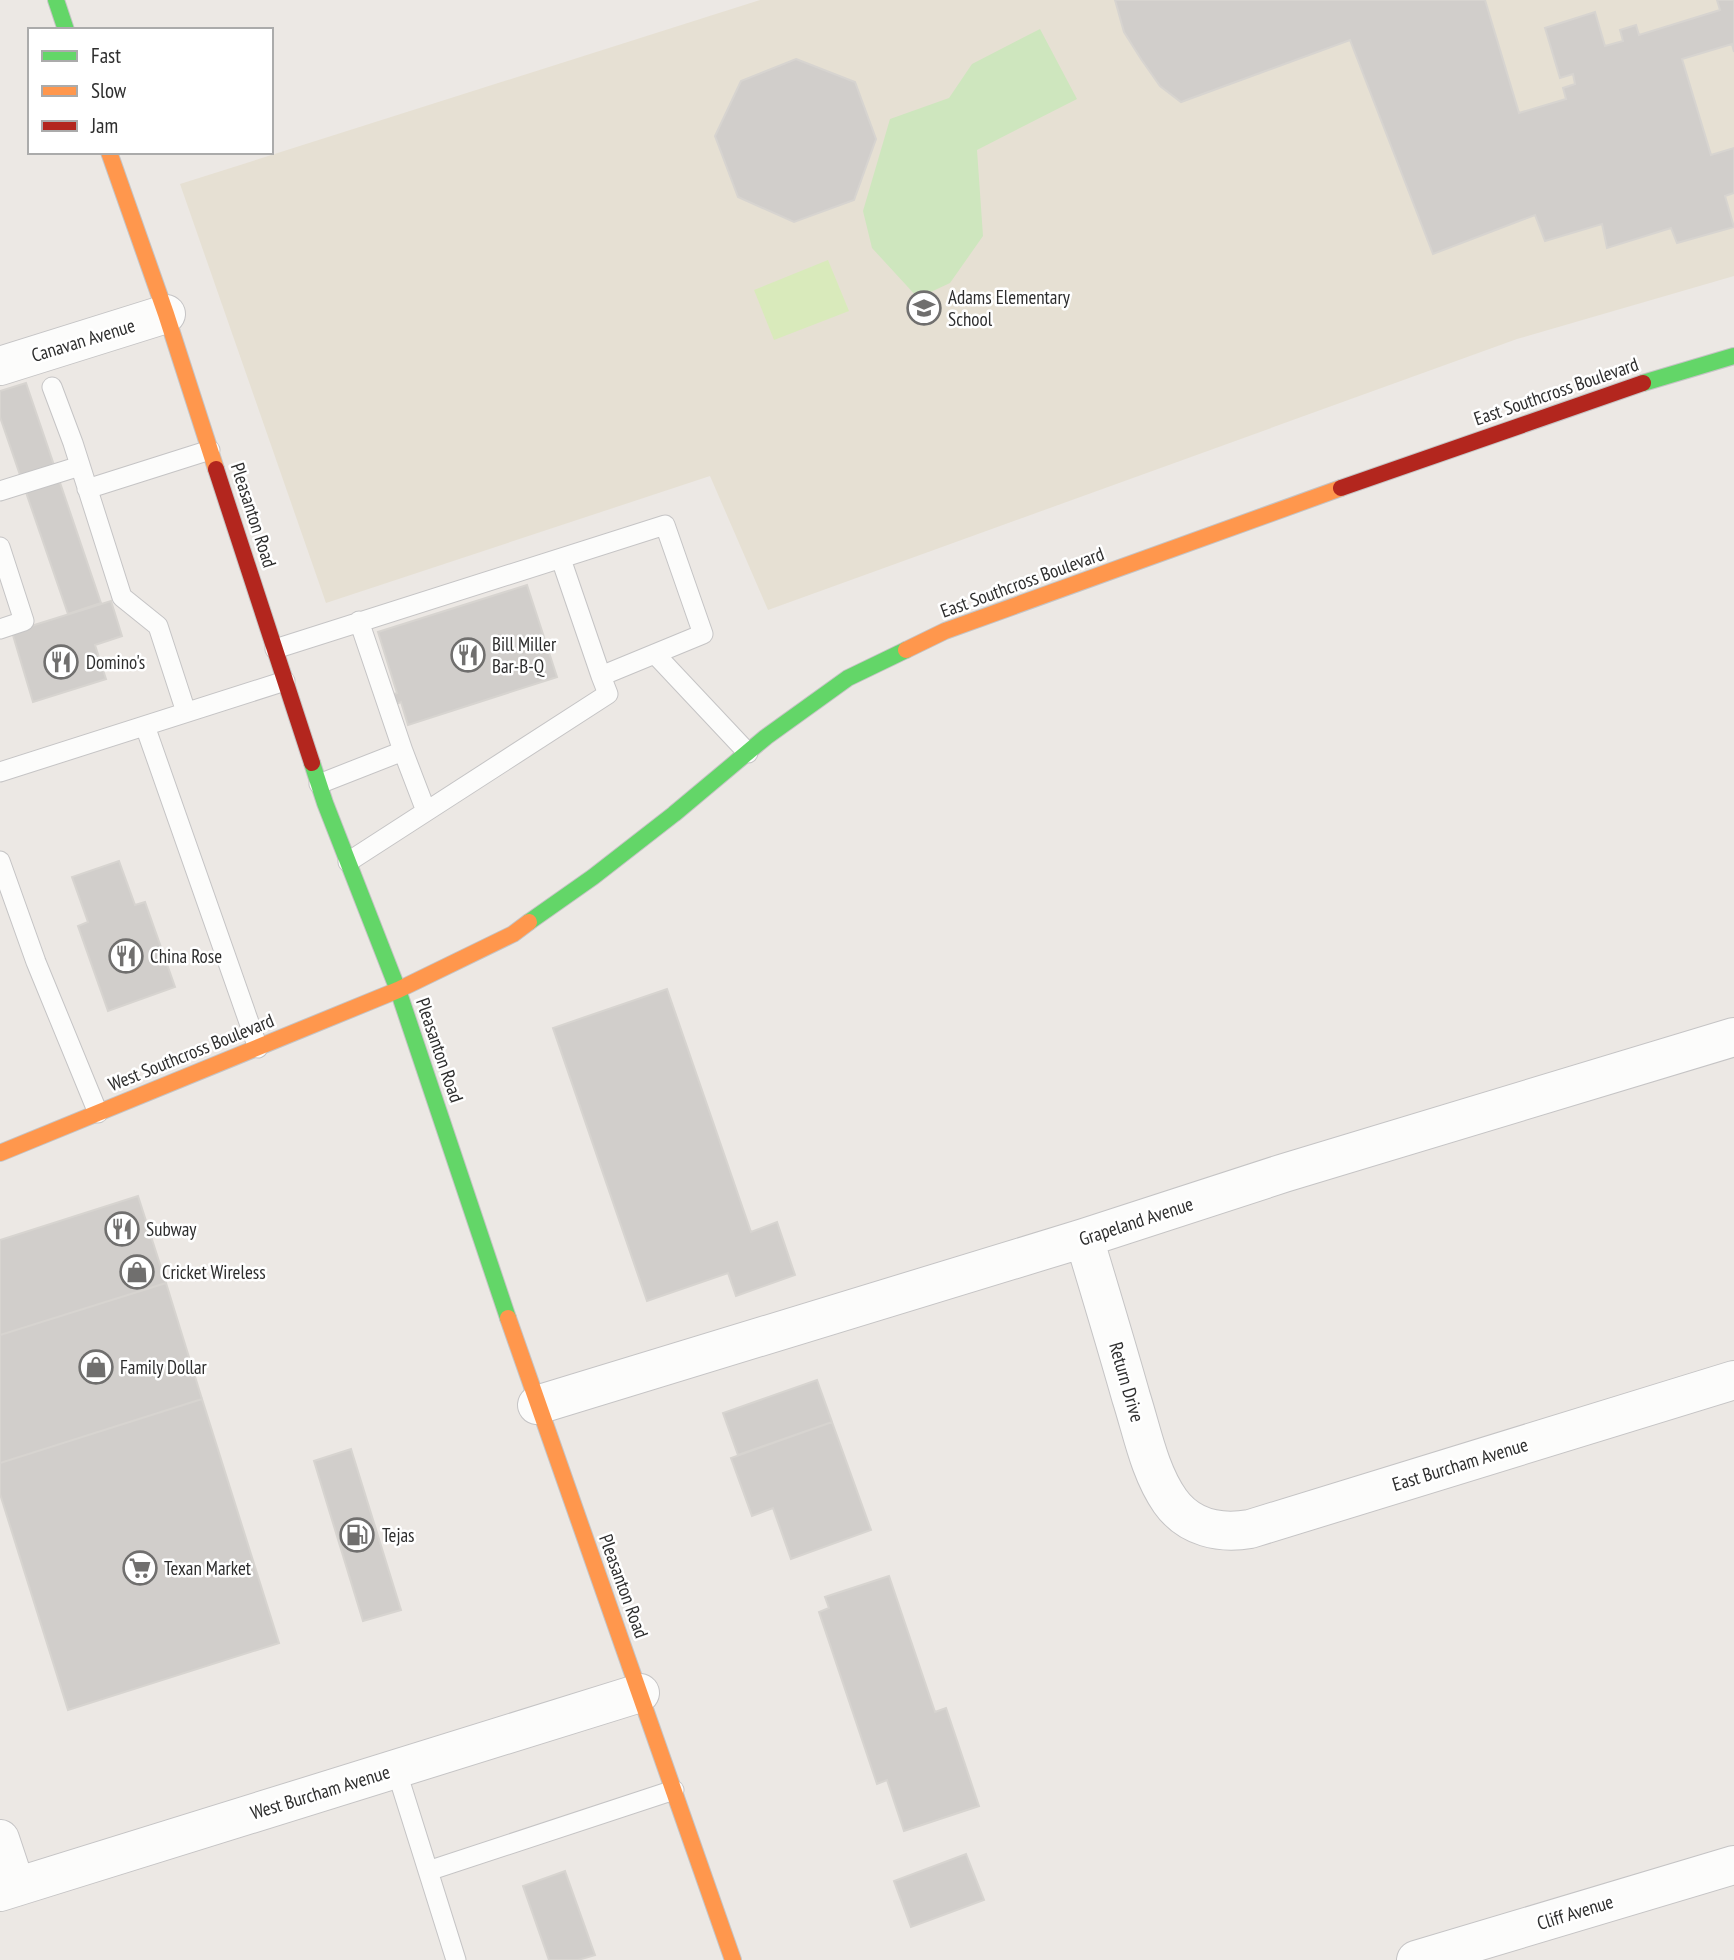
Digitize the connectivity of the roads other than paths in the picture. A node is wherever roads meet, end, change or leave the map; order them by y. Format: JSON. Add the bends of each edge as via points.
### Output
{"nodes":[{"id":1,"x":56,"y":0,"type":"edge"},
{"id":2,"x":65,"y":28,"type":"edge"},
{"id":3,"x":110,"y":154,"type":"edge"},
{"id":4,"x":166,"y":314,"type":"junction"},
{"id":5,"x":1734,"y":356,"type":"edge"},
{"id":6,"x":0,"y":366,"type":"edge"},
{"id":7,"x":52,"y":387,"type":"dead end"},
{"id":8,"x":211,"y":450,"type":"junction"},
{"id":9,"x":80,"y":466,"type":"junction"},
{"id":10,"x":87,"y":489,"type":"junction"},
{"id":11,"x":0,"y":491,"type":"edge"},
{"id":12,"x":0,"y":547,"type":"edge"},
{"id":13,"x":561,"y":559,"type":"junction"},
{"id":14,"x":359,"y":621,"type":"junction"},
{"id":15,"x":0,"y":629,"type":"edge"},
{"id":16,"x":275,"y":649,"type":"junction"},
{"id":17,"x":655,"y":654,"type":"junction"},
{"id":18,"x":601,"y":676,"type":"junction"},
{"id":19,"x":285,"y":681,"type":"junction"},
{"id":20,"x":186,"y":712,"type":"junction"},
{"id":21,"x":145,"y":726,"type":"junction"},
{"id":22,"x":403,"y":751,"type":"junction"},
{"id":23,"x":748,"y":753,"type":"junction"},
{"id":24,"x":0,"y":772,"type":"edge"},
{"id":25,"x":319,"y":784,"type":"junction"},
{"id":26,"x":426,"y":811,"type":"junction"},
{"id":27,"x":0,"y":861,"type":"edge"},
{"id":28,"x":348,"y":862,"type":"junction"},
{"id":29,"x":398,"y":990,"type":"junction"},
{"id":30,"x":1734,"y":1037,"type":"edge"},
{"id":31,"x":258,"y":1048,"type":"junction"},
{"id":32,"x":98,"y":1113,"type":"junction"},
{"id":33,"x":0,"y":1153,"type":"edge"},
{"id":34,"x":1084,"y":1238,"type":"junction"},
{"id":35,"x":1734,"y":1380,"type":"edge"},
{"id":36,"x":537,"y":1405,"type":"junction"},
{"id":37,"x":1187,"y":1518,"type":"joint"},
{"id":38,"x":640,"y":1693,"type":"junction"},
{"id":39,"x":396,"y":1769,"type":"junction"},
{"id":40,"x":674,"y":1790,"type":"junction"},
{"id":41,"x":0,"y":1839,"type":"edge"},
{"id":42,"x":1734,"y":1865,"type":"edge"},
{"id":43,"x":428,"y":1871,"type":"junction"},
{"id":44,"x":8,"y":1889,"type":"edge"},
{"id":45,"x":456,"y":1960,"type":"edge"},
{"id":46,"x":733,"y":1960,"type":"edge"},
{"id":47,"x":1416,"y":1960,"type":"edge"}],
"edges":[{"from":1,"to":2,"type":"main road"},
{"from":3,"to":4,"type":"main road","name":"Pleasanton Road"},
{"from":4,"to":6,"type":"street","name":"Canavan Avenue"},
{"from":4,"to":8,"type":"main road","name":"Pleasanton Road"},
{"from":5,"to":23,"type":"main road","name":"East Southcross Boulevard","via":[[1441,452],[945,631],[848,678]]},
{"from":7,"to":9,"type":"lane"},
{"from":8,"to":10,"type":"lane"},
{"from":8,"to":16,"type":"main road","name":"Pleasanton Road"},
{"from":9,"to":10,"type":"lane"},
{"from":9,"to":11,"type":"lane"},
{"from":10,"to":20,"type":"lane","via":[[122,597],[158,626]]},
{"from":12,"to":15,"type":"lane","via":[[24,621]]},
{"from":13,"to":14,"type":"lane"},
{"from":13,"to":17,"type":"lane","via":[[665,525],[703,634]]},
{"from":13,"to":18,"type":"lane"},
{"from":14,"to":16,"type":"lane"},
{"from":14,"to":22,"type":"lane"},
{"from":16,"to":19,"type":"main road","name":"Pleasanton Road"},
{"from":17,"to":18,"type":"lane"},
{"from":17,"to":23,"type":"lane"},
{"from":18,"to":26,"type":"lane","via":[[608,694]]},
{"from":19,"to":20,"type":"lane"},
{"from":19,"to":25,"type":"main road","name":"Pleasanton Road"},
{"from":20,"to":21,"type":"lane"},
{"from":21,"to":24,"type":"lane"},
{"from":21,"to":31,"type":"lane"},
{"from":22,"to":25,"type":"lane"},
{"from":22,"to":26,"type":"lane"},
{"from":23,"to":29,"type":"main road","name":"East Southcross Boulevard","via":[[593,877],[513,934]]},
{"from":25,"to":28,"type":"main road","name":"Pleasanton Road"},
{"from":26,"to":28,"type":"lane"},
{"from":27,"to":32,"type":"lane"},
{"from":28,"to":29,"type":"main road","name":"Pleasanton Road"},
{"from":29,"to":31,"type":"main road","name":"West Southcross Boulevard"},
{"from":29,"to":36,"type":"main road","name":"Pleasanton Road"},
{"from":30,"to":34,"type":"street","name":"Grapeland Avenue"},
{"from":31,"to":32,"type":"main road","name":"West Southcross Boulevard"},
{"from":32,"to":33,"type":"main road","name":"West Southcross Boulevard"},
{"from":34,"to":36,"type":"street","name":"Grapeland Avenue"},
{"from":34,"to":37,"type":"street","name":"Return Drive","via":[[1151,1462],[1171,1502]]},
{"from":35,"to":37,"type":"street","name":"East Burcham Avenue","via":[[1251,1529],[1209,1530]]},
{"from":36,"to":38,"type":"main road","name":"Pleasanton Road"},
{"from":38,"to":39,"type":"street","name":"West Burcham Avenue"},
{"from":38,"to":40,"type":"main road","name":"Pleasanton Road"},
{"from":39,"to":43,"type":"lane"},
{"from":39,"to":44,"type":"street","name":"West Burcham Avenue"},
{"from":40,"to":43,"type":"lane"},
{"from":40,"to":46,"type":"main road","name":"Pleasanton Road"},
{"from":41,"to":44,"type":"street"},
{"from":42,"to":47,"type":"street","name":"Cliff Avenue"},
{"from":43,"to":45,"type":"lane"}]}
